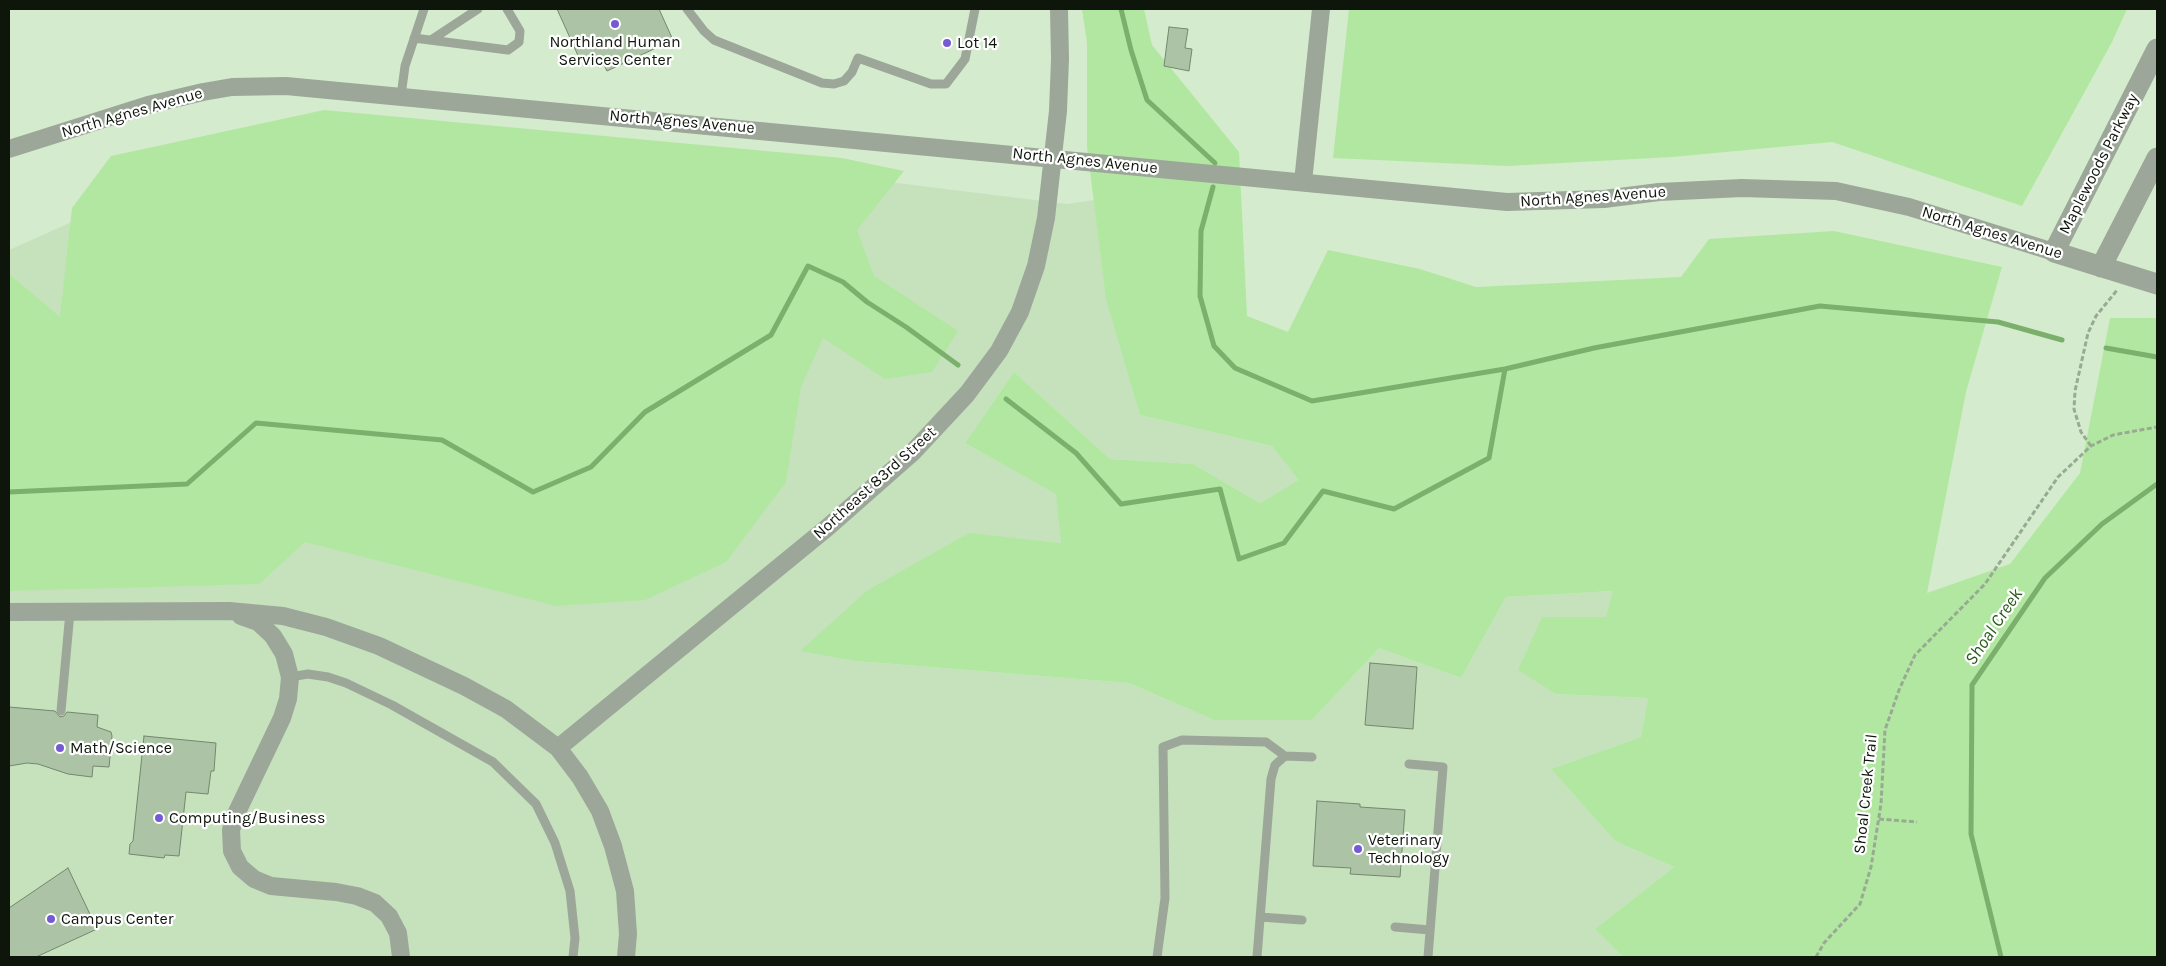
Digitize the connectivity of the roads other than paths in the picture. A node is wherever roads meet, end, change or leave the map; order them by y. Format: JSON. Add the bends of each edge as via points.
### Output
{"nodes":[{"id":1,"x":424,"y":9,"type":"edge"},
{"id":2,"x":478,"y":9,"type":"edge"},
{"id":3,"x":507,"y":9,"type":"edge"},
{"id":4,"x":687,"y":9,"type":"edge"},
{"id":5,"x":975,"y":9,"type":"edge"},
{"id":6,"x":1059,"y":9,"type":"edge"},
{"id":7,"x":1321,"y":9,"type":"edge"},
{"id":8,"x":414,"y":38,"type":"junction"},
{"id":9,"x":431,"y":40,"type":"junction"},
{"id":10,"x":2157,"y":49,"type":"edge"},
{"id":11,"x":401,"y":96,"type":"junction"},
{"id":12,"x":9,"y":149,"type":"edge"},
{"id":13,"x":1051,"y":158,"type":"junction"},
{"id":14,"x":2157,"y":158,"type":"edge"},
{"id":15,"x":1304,"y":182,"type":"junction"},
{"id":16,"x":2054,"y":252,"type":"junction"},
{"id":17,"x":2101,"y":267,"type":"junction"},
{"id":18,"x":2157,"y":284,"type":"edge"},
{"id":19,"x":229,"y":611,"type":"junction"},
{"id":20,"x":9,"y":612,"type":"edge"},
{"id":21,"x":70,"y":612,"type":"junction"},
{"id":22,"x":290,"y":677,"type":"junction"},
{"id":23,"x":61,"y":712,"type":"dead end"},
{"id":24,"x":558,"y":748,"type":"junction"},
{"id":25,"x":1285,"y":756,"type":"junction"},
{"id":26,"x":1312,"y":757,"type":"dead end"},
{"id":27,"x":1409,"y":764,"type":"dead end"},
{"id":28,"x":1260,"y":917,"type":"junction"},
{"id":29,"x":1302,"y":920,"type":"dead end"},
{"id":30,"x":1395,"y":928,"type":"dead end"},
{"id":31,"x":1430,"y":930,"type":"junction"},
{"id":32,"x":401,"y":957,"type":"edge"},
{"id":33,"x":573,"y":957,"type":"edge"},
{"id":34,"x":626,"y":957,"type":"edge"},
{"id":35,"x":1157,"y":957,"type":"edge"},
{"id":36,"x":1257,"y":957,"type":"edge"},
{"id":37,"x":1428,"y":957,"type":"edge"}],
"edges":[{"from":1,"to":8,"type":"lane"},
{"from":2,"to":9,"type":"lane"},
{"from":3,"to":9,"type":"lane","via":[[520,31],[519,42],[508,50]]},
{"from":4,"to":5,"type":"lane","via":[[714,40],[822,84],[844,81],[858,58],[932,84],[946,84],[965,59]]},
{"from":6,"to":13,"type":"street","name":"Northeast 83rd Street","via":[[1058,94]]},
{"from":7,"to":15,"type":"street"},
{"from":8,"to":9,"type":"lane"},
{"from":8,"to":11,"type":"lane","via":[[405,66]]},
{"from":10,"to":16,"type":"street","name":"Maplewoods Parkway"},
{"from":11,"to":12,"type":"street","name":"North Agnes Avenue","via":[[286,86],[232,87],[148,105]]},
{"from":11,"to":13,"type":"street","name":"North Agnes Avenue"},
{"from":13,"to":15,"type":"street","name":"North Agnes Avenue"},
{"from":13,"to":24,"type":"street","name":"Northeast 83rd Street","via":[[1046,218],[1020,312],[999,351],[967,394],[912,453],[828,528]]},
{"from":14,"to":17,"type":"street"},
{"from":15,"to":16,"type":"street","name":"North Agnes Avenue","via":[[1507,202],[1761,188],[1836,191],[1909,207]]},
{"from":16,"to":17,"type":"street","name":"North Agnes Avenue"},
{"from":17,"to":18,"type":"street","name":"North Agnes Avenue"},
{"from":19,"to":21,"type":"street"},
{"from":19,"to":22,"type":"street","via":[[258,622],[273,636],[284,654]]},
{"from":19,"to":24,"type":"street","via":[[283,616],[379,646],[506,709]]},
{"from":20,"to":21,"type":"street"},
{"from":21,"to":23,"type":"lane"},
{"from":22,"to":32,"type":"street","via":[[282,718],[237,812],[232,830],[232,851],[240,867],[254,879],[271,886],[357,896],[375,903],[389,916],[398,933]]},
{"from":22,"to":33,"type":"lane","via":[[308,674],[328,677],[392,706],[493,762],[536,804],[556,843],[570,891],[575,938]]},
{"from":24,"to":34,"type":"street","via":[[600,811],[613,846],[625,891]]},
{"from":25,"to":26,"type":"lane"},
{"from":25,"to":28,"type":"lane","via":[[1275,765],[1272,779]]},
{"from":25,"to":35,"type":"lane","via":[[1266,742],[1182,740],[1163,747],[1165,898]]},
{"from":27,"to":31,"type":"lane","via":[[1443,767]]},
{"from":28,"to":29,"type":"lane"},
{"from":28,"to":36,"type":"lane"},
{"from":30,"to":31,"type":"lane"},
{"from":31,"to":37,"type":"lane"}]}
